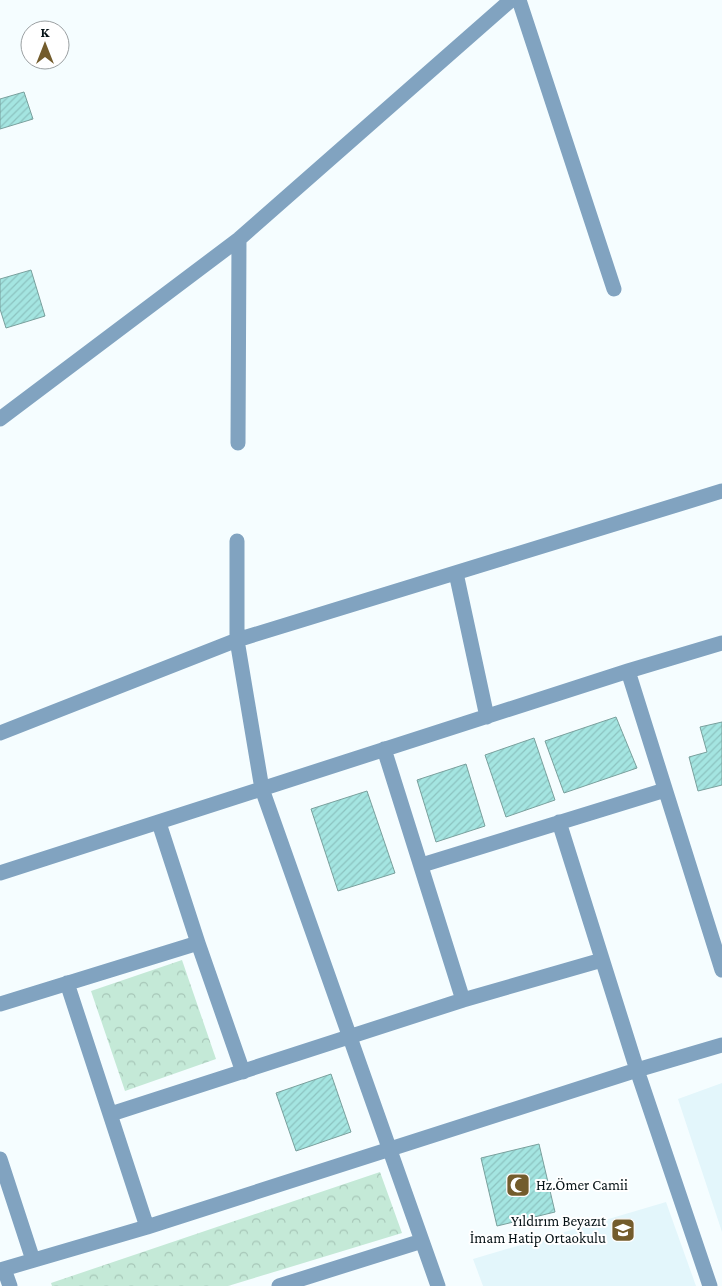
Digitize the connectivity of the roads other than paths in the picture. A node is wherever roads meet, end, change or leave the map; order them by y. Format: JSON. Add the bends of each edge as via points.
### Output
{"nodes":[{"id":1,"x":511,"y":0,"type":"edge"},
{"id":2,"x":519,"y":0,"type":"edge"},
{"id":3,"x":239,"y":239,"type":"junction"},
{"id":4,"x":614,"y":290,"type":"dead end"},
{"id":5,"x":0,"y":418,"type":"edge"},
{"id":6,"x":238,"y":443,"type":"dead end"},
{"id":7,"x":722,"y":491,"type":"edge"},
{"id":8,"x":237,"y":541,"type":"dead end"},
{"id":9,"x":456,"y":573,"type":"junction"},
{"id":10,"x":237,"y":640,"type":"junction"},
{"id":11,"x":722,"y":643,"type":"edge"},
{"id":12,"x":628,"y":671,"type":"junction"},
{"id":13,"x":487,"y":716,"type":"junction"},
{"id":14,"x":0,"y":733,"type":"edge"},
{"id":15,"x":384,"y":749,"type":"junction"},
{"id":16,"x":262,"y":789,"type":"junction"},
{"id":17,"x":665,"y":790,"type":"junction"},
{"id":18,"x":559,"y":822,"type":"junction"},
{"id":19,"x":159,"y":823,"type":"junction"},
{"id":20,"x":422,"y":865,"type":"junction"},
{"id":21,"x":0,"y":873,"type":"edge"},
{"id":22,"x":198,"y":943,"type":"junction"},
{"id":23,"x":602,"y":960,"type":"junction"},
{"id":24,"x":722,"y":970,"type":"edge"},
{"id":25,"x":67,"y":983,"type":"junction"},
{"id":26,"x":463,"y":1000,"type":"junction"},
{"id":27,"x":0,"y":1004,"type":"edge"},
{"id":28,"x":350,"y":1036,"type":"junction"},
{"id":29,"x":722,"y":1045,"type":"edge"},
{"id":30,"x":637,"y":1070,"type":"junction"},
{"id":31,"x":243,"y":1072,"type":"junction"},
{"id":32,"x":111,"y":1114,"type":"junction"},
{"id":33,"x":389,"y":1149,"type":"junction"},
{"id":34,"x":0,"y":1159,"type":"edge"},
{"id":35,"x":147,"y":1227,"type":"junction"},
{"id":36,"x":422,"y":1241,"type":"junction"},
{"id":37,"x":33,"y":1260,"type":"junction"},
{"id":38,"x":2,"y":1270,"type":"edge"},
{"id":39,"x":10,"y":1286,"type":"edge"},
{"id":40,"x":279,"y":1286,"type":"edge"},
{"id":41,"x":438,"y":1286,"type":"edge"},
{"id":42,"x":710,"y":1286,"type":"edge"}],
"edges":[{"from":1,"to":3,"type":"street"},
{"from":2,"to":4,"type":"street"},
{"from":3,"to":5,"type":"street"},
{"from":3,"to":6,"type":"street"},
{"from":7,"to":9,"type":"street"},
{"from":8,"to":10,"type":"street"},
{"from":9,"to":10,"type":"street"},
{"from":9,"to":13,"type":"street"},
{"from":10,"to":14,"type":"street"},
{"from":10,"to":16,"type":"street"},
{"from":11,"to":12,"type":"street"},
{"from":12,"to":13,"type":"street"},
{"from":12,"to":17,"type":"street"},
{"from":13,"to":15,"type":"street"},
{"from":15,"to":16,"type":"street"},
{"from":15,"to":20,"type":"street"},
{"from":16,"to":19,"type":"street"},
{"from":16,"to":28,"type":"street"},
{"from":17,"to":18,"type":"street"},
{"from":17,"to":24,"type":"street"},
{"from":18,"to":20,"type":"street"},
{"from":18,"to":23,"type":"street"},
{"from":19,"to":21,"type":"street"},
{"from":19,"to":22,"type":"street"},
{"from":20,"to":26,"type":"street"},
{"from":22,"to":25,"type":"street"},
{"from":22,"to":31,"type":"street"},
{"from":23,"to":26,"type":"street"},
{"from":23,"to":30,"type":"street"},
{"from":25,"to":27,"type":"street"},
{"from":25,"to":32,"type":"street"},
{"from":26,"to":28,"type":"street"},
{"from":28,"to":31,"type":"street"},
{"from":28,"to":33,"type":"street"},
{"from":29,"to":30,"type":"street"},
{"from":30,"to":33,"type":"street"},
{"from":30,"to":42,"type":"street"},
{"from":31,"to":32,"type":"street"},
{"from":32,"to":35,"type":"street"},
{"from":33,"to":35,"type":"street"},
{"from":33,"to":36,"type":"street"},
{"from":34,"to":37,"type":"street"},
{"from":35,"to":37,"type":"street"},
{"from":36,"to":40,"type":"street"},
{"from":36,"to":41,"type":"street"},
{"from":37,"to":38,"type":"street"},
{"from":38,"to":39,"type":"street"}]}
